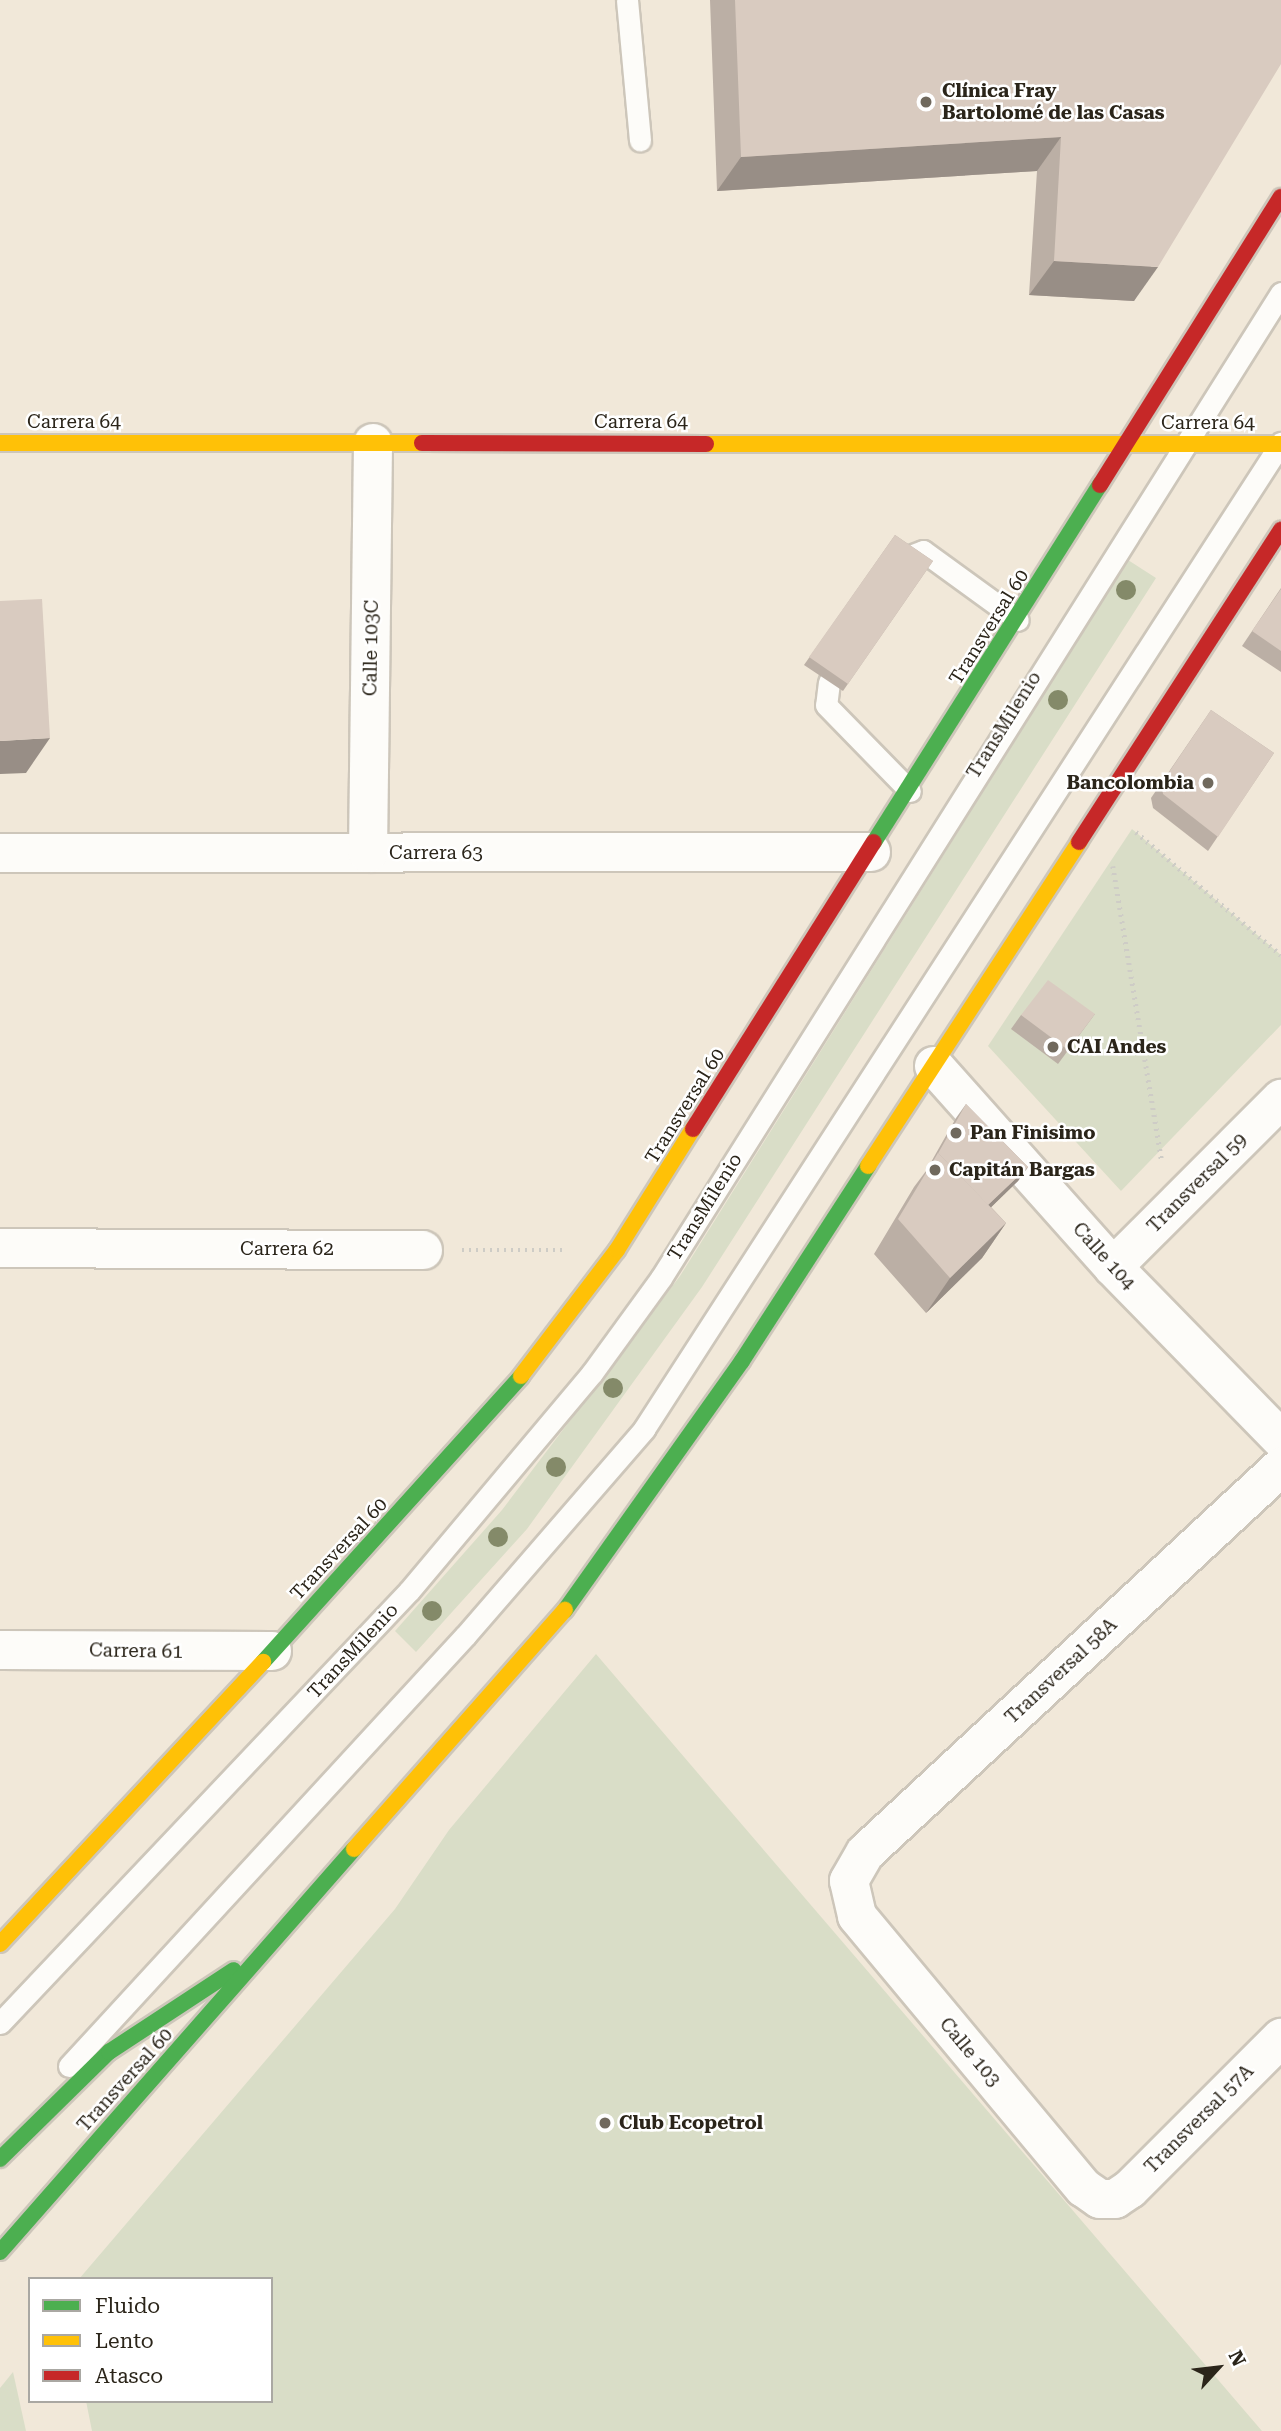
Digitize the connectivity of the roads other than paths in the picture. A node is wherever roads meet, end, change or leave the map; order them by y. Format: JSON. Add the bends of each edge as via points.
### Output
{"nodes":[{"id":1,"x":627,"y":0,"type":"edge"},
{"id":2,"x":640,"y":140,"type":"dead end"},
{"id":3,"x":1281,"y":197,"type":"edge"},
{"id":4,"x":1281,"y":293,"type":"edge"},
{"id":5,"x":0,"y":443,"type":"edge"},
{"id":6,"x":373,"y":443,"type":"junction"},
{"id":7,"x":1129,"y":444,"type":"junction"},
{"id":8,"x":1184,"y":444,"type":"junction"},
{"id":9,"x":1281,"y":444,"type":"edge"},
{"id":10,"x":1281,"y":530,"type":"edge"},
{"id":11,"x":910,"y":556,"type":"edge"},
{"id":12,"x":1018,"y":620,"type":"junction"},
{"id":13,"x":829,"y":682,"type":"edge"},
{"id":14,"x":910,"y":791,"type":"junction"},
{"id":15,"x":871,"y":852,"type":"junction"},
{"id":16,"x":0,"y":853,"type":"edge"},
{"id":17,"x":368,"y":853,"type":"junction"},
{"id":18,"x":934,"y":1066,"type":"junction"},
{"id":19,"x":1281,"y":1099,"type":"edge"},
{"id":20,"x":0,"y":1248,"type":"edge"},
{"id":21,"x":423,"y":1250,"type":"road end"},
{"id":22,"x":1113,"y":1267,"type":"junction"},
{"id":23,"x":1281,"y":1439,"type":"edge"},
{"id":24,"x":1281,"y":1467,"type":"edge"},
{"id":25,"x":0,"y":1650,"type":"edge"},
{"id":26,"x":272,"y":1650,"type":"junction"},
{"id":27,"x":849,"y":1881,"type":"joint"},
{"id":28,"x":281,"y":1935,"type":"junction"},
{"id":29,"x":0,"y":1944,"type":"edge"},
{"id":30,"x":0,"y":2023,"type":"edge"},
{"id":31,"x":1281,"y":2038,"type":"edge"},
{"id":32,"x":57,"y":2091,"type":"junction"},
{"id":33,"x":0,"y":2137,"type":"edge"},
{"id":34,"x":0,"y":2159,"type":"edge"},
{"id":35,"x":1115,"y":2199,"type":"joint"},
{"id":36,"x":0,"y":2252,"type":"edge"}],
"edges":[{"from":1,"to":2,"type":"lane"},
{"from":3,"to":7,"type":"main road","name":"Transversal 60"},
{"from":4,"to":8,"type":"lane","name":"TransMilenio"},
{"from":5,"to":6,"type":"main road","name":"Carrera 64"},
{"from":6,"to":7,"type":"main road","name":"Carrera 64"},
{"from":6,"to":17,"type":"street","name":"Calle 103C"},
{"from":7,"to":8,"type":"main road","name":"Carrera 64"},
{"from":7,"to":12,"type":"main road","name":"Transversal 60"},
{"from":8,"to":9,"type":"main road","name":"Carrera 64"},
{"from":8,"to":30,"type":"lane","name":"TransMilenio","via":[[660,1278],[592,1373],[409,1591]]},
{"from":9,"to":32,"type":"lane","via":[[644,1429]]},
{"from":10,"to":18,"type":"main road","name":"Transversal 60"},
{"from":11,"to":12,"type":"lane","via":[[923,551]]},
{"from":12,"to":14,"type":"main road","name":"Transversal 60"},
{"from":13,"to":14,"type":"lane","via":[[826,705]]},
{"from":14,"to":15,"type":"main road","name":"Transversal 60"},
{"from":15,"to":17,"type":"street","name":"Carrera 63"},
{"from":15,"to":26,"type":"main road","name":"Transversal 60","via":[[648,1206],[545,1348],[430,1483]]},
{"from":16,"to":17,"type":"street","name":"Carrera 63"},
{"from":18,"to":22,"type":"street","name":"Calle 104"},
{"from":18,"to":28,"type":"main road","name":"Transversal 60","via":[[742,1361],[572,1602]]},
{"from":19,"to":22,"type":"street","name":"Transversal 59"},
{"from":20,"to":21,"type":"street","name":"Carrera 62"},
{"from":22,"to":23,"type":"street","name":"Calle 104"},
{"from":24,"to":27,"type":"street","name":"Transversal 58A","via":[[865,1853]]},
{"from":25,"to":26,"type":"street","name":"Carrera 61"},
{"from":26,"to":29,"type":"main road","name":"Transversal 60"},
{"from":27,"to":35,"type":"street","name":"Calle 103","via":[[857,1916],[1057,2157],[1084,2188],[1100,2199]]},
{"from":28,"to":32,"type":"main road","name":"Transversal 60","via":[[134,2033]]},
{"from":28,"to":36,"type":"main road","name":"Transversal 60"},
{"from":31,"to":35,"type":"street","name":"Transversal 57A"},
{"from":32,"to":33,"type":"lane"},
{"from":32,"to":34,"type":"main road","name":"Transversal 60"}]}
